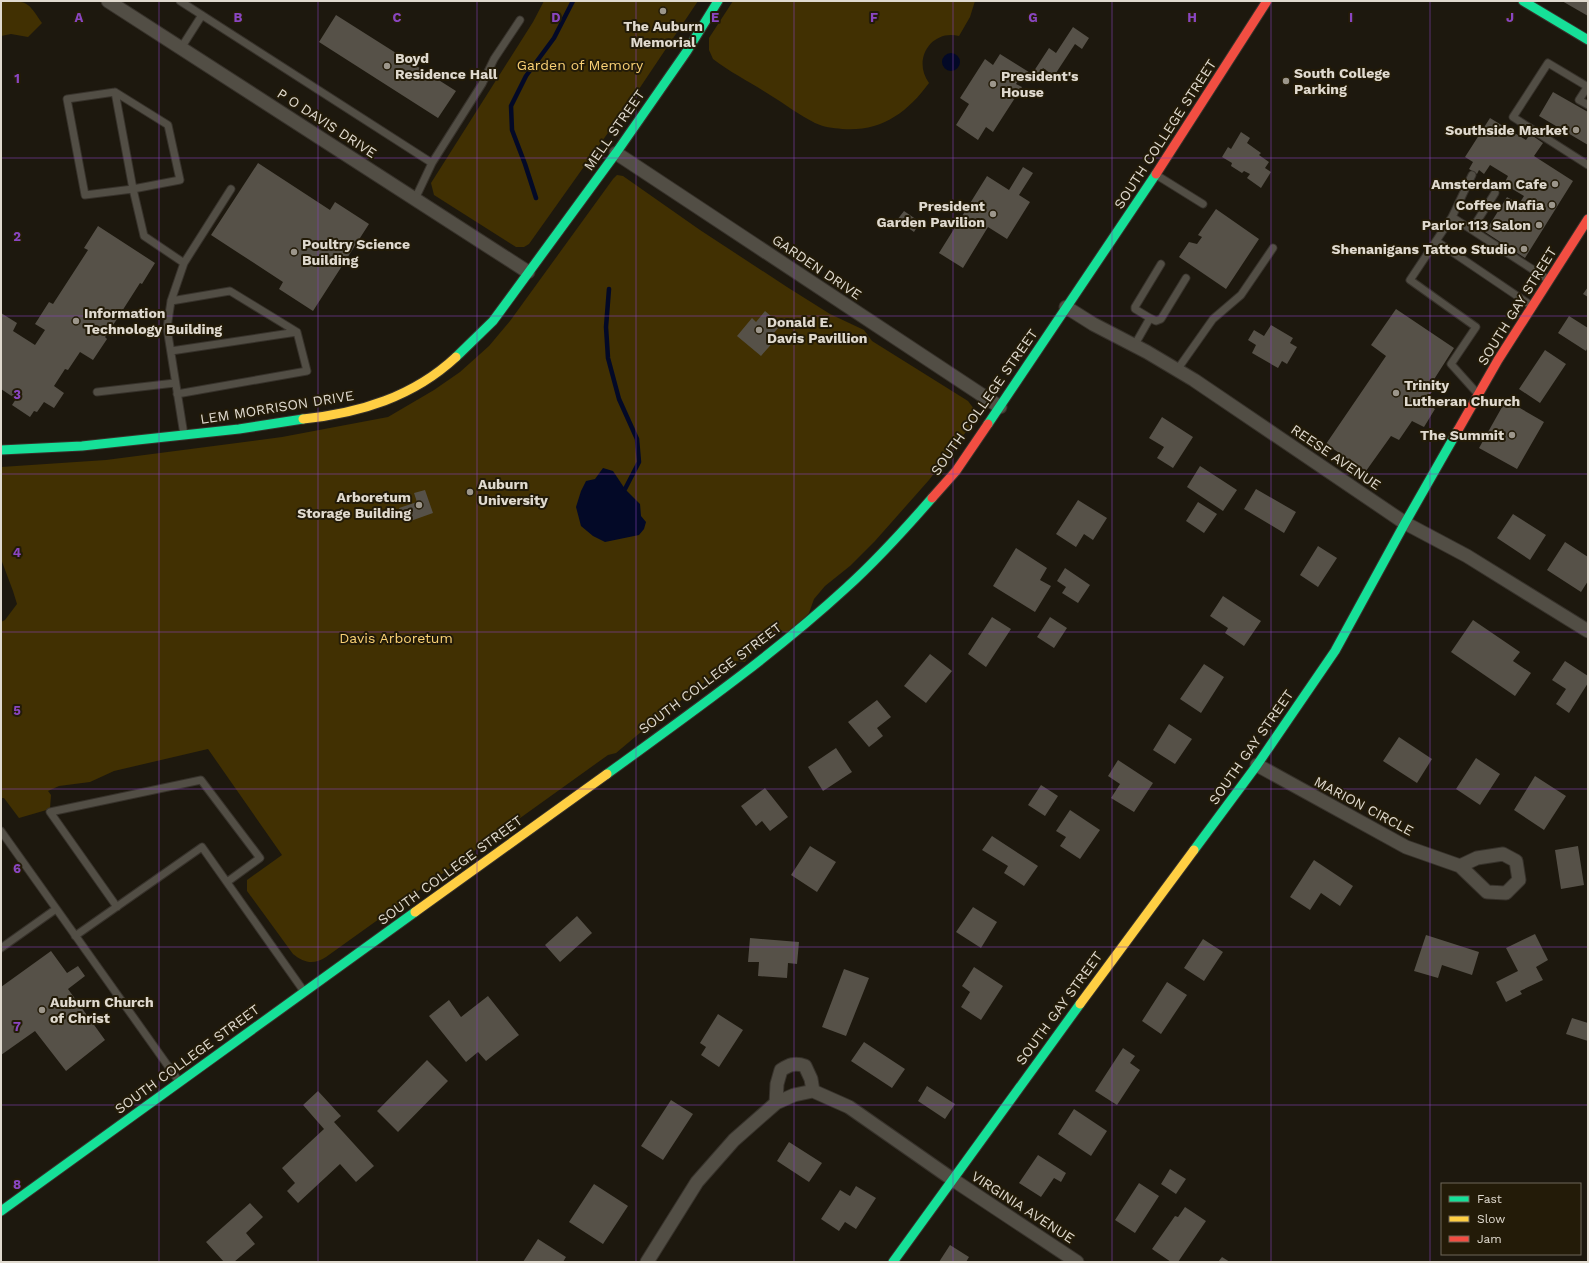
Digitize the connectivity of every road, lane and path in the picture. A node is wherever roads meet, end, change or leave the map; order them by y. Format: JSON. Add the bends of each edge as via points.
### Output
{"nodes":[{"id":1,"x":108,"y":1,"type":"edge"},
{"id":2,"x":180,"y":1,"type":"edge"},
{"id":3,"x":718,"y":1,"type":"edge"},
{"id":4,"x":1267,"y":1,"type":"edge"},
{"id":5,"x":1524,"y":1,"type":"edge"},
{"id":6,"x":202,"y":15,"type":"junction"},
{"id":7,"x":520,"y":20,"type":"dead end"},
{"id":8,"x":1588,"y":40,"type":"edge"},
{"id":9,"x":181,"y":48,"type":"junction"},
{"id":10,"x":1588,"y":86,"type":"edge"},
{"id":11,"x":115,"y":92,"type":"junction"},
{"id":12,"x":1588,"y":104,"type":"edge"},
{"id":13,"x":616,"y":153,"type":"junction"},
{"id":14,"x":432,"y":163,"type":"junction"},
{"id":15,"x":1588,"y":165,"type":"edge"},
{"id":16,"x":1156,"y":175,"type":"junction"},
{"id":17,"x":1472,"y":175,"type":"dead end"},
{"id":18,"x":133,"y":189,"type":"junction"},
{"id":19,"x":231,"y":189,"type":"dead end"},
{"id":20,"x":1495,"y":193,"type":"dead end"},
{"id":21,"x":415,"y":199,"type":"junction"},
{"id":22,"x":1202,"y":204,"type":"dead end"},
{"id":23,"x":1452,"y":218,"type":"junction"},
{"id":24,"x":1588,"y":219,"type":"edge"},
{"id":25,"x":1472,"y":229,"type":"junction"},
{"id":26,"x":1436,"y":241,"type":"junction"},
{"id":27,"x":1273,"y":248,"type":"dead end"},
{"id":28,"x":184,"y":262,"type":"junction"},
{"id":29,"x":1161,"y":264,"type":"dead end"},
{"id":30,"x":528,"y":272,"type":"junction"},
{"id":31,"x":1186,"y":278,"type":"dead end"},
{"id":32,"x":1549,"y":280,"type":"junction"},
{"id":33,"x":171,"y":301,"type":"junction"},
{"id":34,"x":1532,"y":306,"type":"junction"},
{"id":35,"x":1066,"y":307,"type":"junction"},
{"id":36,"x":1150,"y":318,"type":"junction"},
{"id":37,"x":297,"y":332,"type":"junction"},
{"id":38,"x":1134,"y":346,"type":"junction"},
{"id":39,"x":171,"y":351,"type":"junction"},
{"id":40,"x":1177,"y":370,"type":"junction"},
{"id":41,"x":175,"y":383,"type":"junction"},
{"id":42,"x":97,"y":392,"type":"dead end"},
{"id":43,"x":177,"y":394,"type":"junction"},
{"id":44,"x":1478,"y":395,"type":"junction"},
{"id":45,"x":1000,"y":407,"type":"junction"},
{"id":46,"x":184,"y":435,"type":"junction"},
{"id":47,"x":1,"y":450,"type":"edge"},
{"id":48,"x":1405,"y":523,"type":"junction"},
{"id":49,"x":1588,"y":631,"type":"edge"},
{"id":50,"x":1256,"y":766,"type":"junction"},
{"id":51,"x":1,"y":831,"type":"edge"},
{"id":52,"x":1460,"y":866,"type":"dead end"},
{"id":53,"x":227,"y":882,"type":"junction"},
{"id":54,"x":116,"y":907,"type":"junction"},
{"id":55,"x":56,"y":909,"type":"junction"},
{"id":56,"x":75,"y":936,"type":"junction"},
{"id":57,"x":1,"y":948,"type":"edge"},
{"id":58,"x":305,"y":992,"type":"junction"},
{"id":59,"x":179,"y":1082,"type":"junction"},
{"id":60,"x":813,"y":1091,"type":"junction"},
{"id":61,"x":776,"y":1103,"type":"junction"},
{"id":62,"x":952,"y":1179,"type":"junction"},
{"id":63,"x":1,"y":1211,"type":"edge"},
{"id":64,"x":646,"y":1262,"type":"edge"},
{"id":65,"x":893,"y":1262,"type":"edge"},
{"id":66,"x":1077,"y":1262,"type":"edge"}],
"edges":[{"from":1,"to":9,"type":"street","name":"P O DAVIS DRIVE"},
{"from":2,"to":6,"type":"lane"},
{"from":3,"to":13,"type":"street","name":"MELL STREET","via":[[687,51]]},
{"from":4,"to":16,"type":"street","name":"SOUTH COLLEGE STREET"},
{"from":5,"to":8,"type":"street"},
{"from":6,"to":9,"type":"lane"},
{"from":6,"to":14,"type":"lane"},
{"from":7,"to":14,"type":"lane"},
{"from":9,"to":21,"type":"street","name":"P O DAVIS DRIVE"},
{"from":10,"to":12,"type":"lane","via":[[1579,100]]},
{"from":10,"to":15,"type":"lane","via":[[1548,63],[1513,117]]},
{"from":11,"to":18,"type":"lane"},
{"from":11,"to":18,"type":"lane","via":[[168,125],[180,180]]},
{"from":11,"to":18,"type":"lane","via":[[67,99],[85,195]]},
{"from":13,"to":30,"type":"street","name":"MELL STREET"},
{"from":13,"to":45,"type":"street","name":"GARDEN DRIVE"},
{"from":14,"to":21,"type":"lane"},
{"from":16,"to":22,"type":"lane"},
{"from":16,"to":35,"type":"street","name":"SOUTH COLLEGE STREET"},
{"from":17,"to":23,"type":"lane"},
{"from":18,"to":28,"type":"lane","via":[[144,236]]},
{"from":19,"to":28,"type":"lane"},
{"from":20,"to":25,"type":"lane"},
{"from":21,"to":30,"type":"street","name":"P O DAVIS DRIVE"},
{"from":23,"to":25,"type":"lane"},
{"from":23,"to":26,"type":"lane"},
{"from":24,"to":32,"type":"street","name":"SOUTH GAY STREET"},
{"from":25,"to":32,"type":"lane"},
{"from":26,"to":34,"type":"lane"},
{"from":26,"to":44,"type":"lane","via":[[1410,280],[1476,327],[1451,364]]},
{"from":27,"to":40,"type":"lane","via":[[1241,295],[1213,319]]},
{"from":28,"to":33,"type":"lane"},
{"from":29,"to":36,"type":"lane","via":[[1135,307]]},
{"from":30,"to":46,"type":"street","name":"LEM MORRISON DRIVE","via":[[492,321],[446,366],[415,388],[389,400],[326,415]]},
{"from":31,"to":36,"type":"lane","via":[[1161,319],[1156,321]]},
{"from":32,"to":34,"type":"street","name":"SOUTH GAY STREET"},
{"from":33,"to":37,"type":"lane","via":[[230,291]]},
{"from":33,"to":39,"type":"lane","via":[[167,328]]},
{"from":34,"to":44,"type":"street","name":"SOUTH GAY STREET"},
{"from":35,"to":38,"type":"street","name":"REESE AVENUE"},
{"from":35,"to":45,"type":"street","name":"SOUTH COLLEGE STREET"},
{"from":36,"to":38,"type":"lane"},
{"from":37,"to":39,"type":"lane"},
{"from":37,"to":43,"type":"lane","via":[[307,371]]},
{"from":38,"to":40,"type":"street","name":"REESE AVENUE"},
{"from":39,"to":41,"type":"lane"},
{"from":40,"to":48,"type":"street","name":"REESE AVENUE"},
{"from":41,"to":42,"type":"lane"},
{"from":41,"to":43,"type":"lane"},
{"from":43,"to":46,"type":"lane"},
{"from":44,"to":48,"type":"street","name":"SOUTH GAY STREET"},
{"from":45,"to":58,"type":"street","name":"SOUTH COLLEGE STREET","via":[[956,471],[921,512],[846,588],[769,653],[677,723]]},
{"from":46,"to":47,"type":"street","name":"LEM MORRISON DRIVE","via":[[82,446]]},
{"from":48,"to":49,"type":"street","name":"REESE AVENUE","via":[[1467,556]]},
{"from":48,"to":50,"type":"street","name":"SOUTH GAY STREET","via":[[1335,651]]},
{"from":50,"to":52,"type":"street","name":"MARION CIRCLE","via":[[1406,847]]},
{"from":50,"to":62,"type":"street","name":"SOUTH GAY STREET"},
{"from":51,"to":55,"type":"lane"},
{"from":53,"to":54,"type":"lane","via":[[202,847]]},
{"from":53,"to":54,"type":"lane","via":[[260,858],[201,780],[50,812]]},
{"from":53,"to":58,"type":"lane"},
{"from":54,"to":56,"type":"lane"},
{"from":55,"to":56,"type":"lane"},
{"from":55,"to":57,"type":"lane"},
{"from":56,"to":59,"type":"lane"},
{"from":58,"to":59,"type":"street","name":"SOUTH COLLEGE STREET"},
{"from":59,"to":63,"type":"street","name":"SOUTH COLLEGE STREET"},
{"from":60,"to":61,"type":"street","via":[[794,1095]]},
{"from":60,"to":61,"type":"street","via":[[805,1066],[799,1063],[790,1065],[781,1070]]},
{"from":60,"to":62,"type":"street","name":"VIRGINIA AVENUE","via":[[848,1106]]},
{"from":61,"to":64,"type":"street","via":[[734,1140],[697,1182]]},
{"from":62,"to":65,"type":"street","name":"SOUTH GAY STREET"},
{"from":62,"to":66,"type":"street","name":"VIRGINIA AVENUE"}]}
